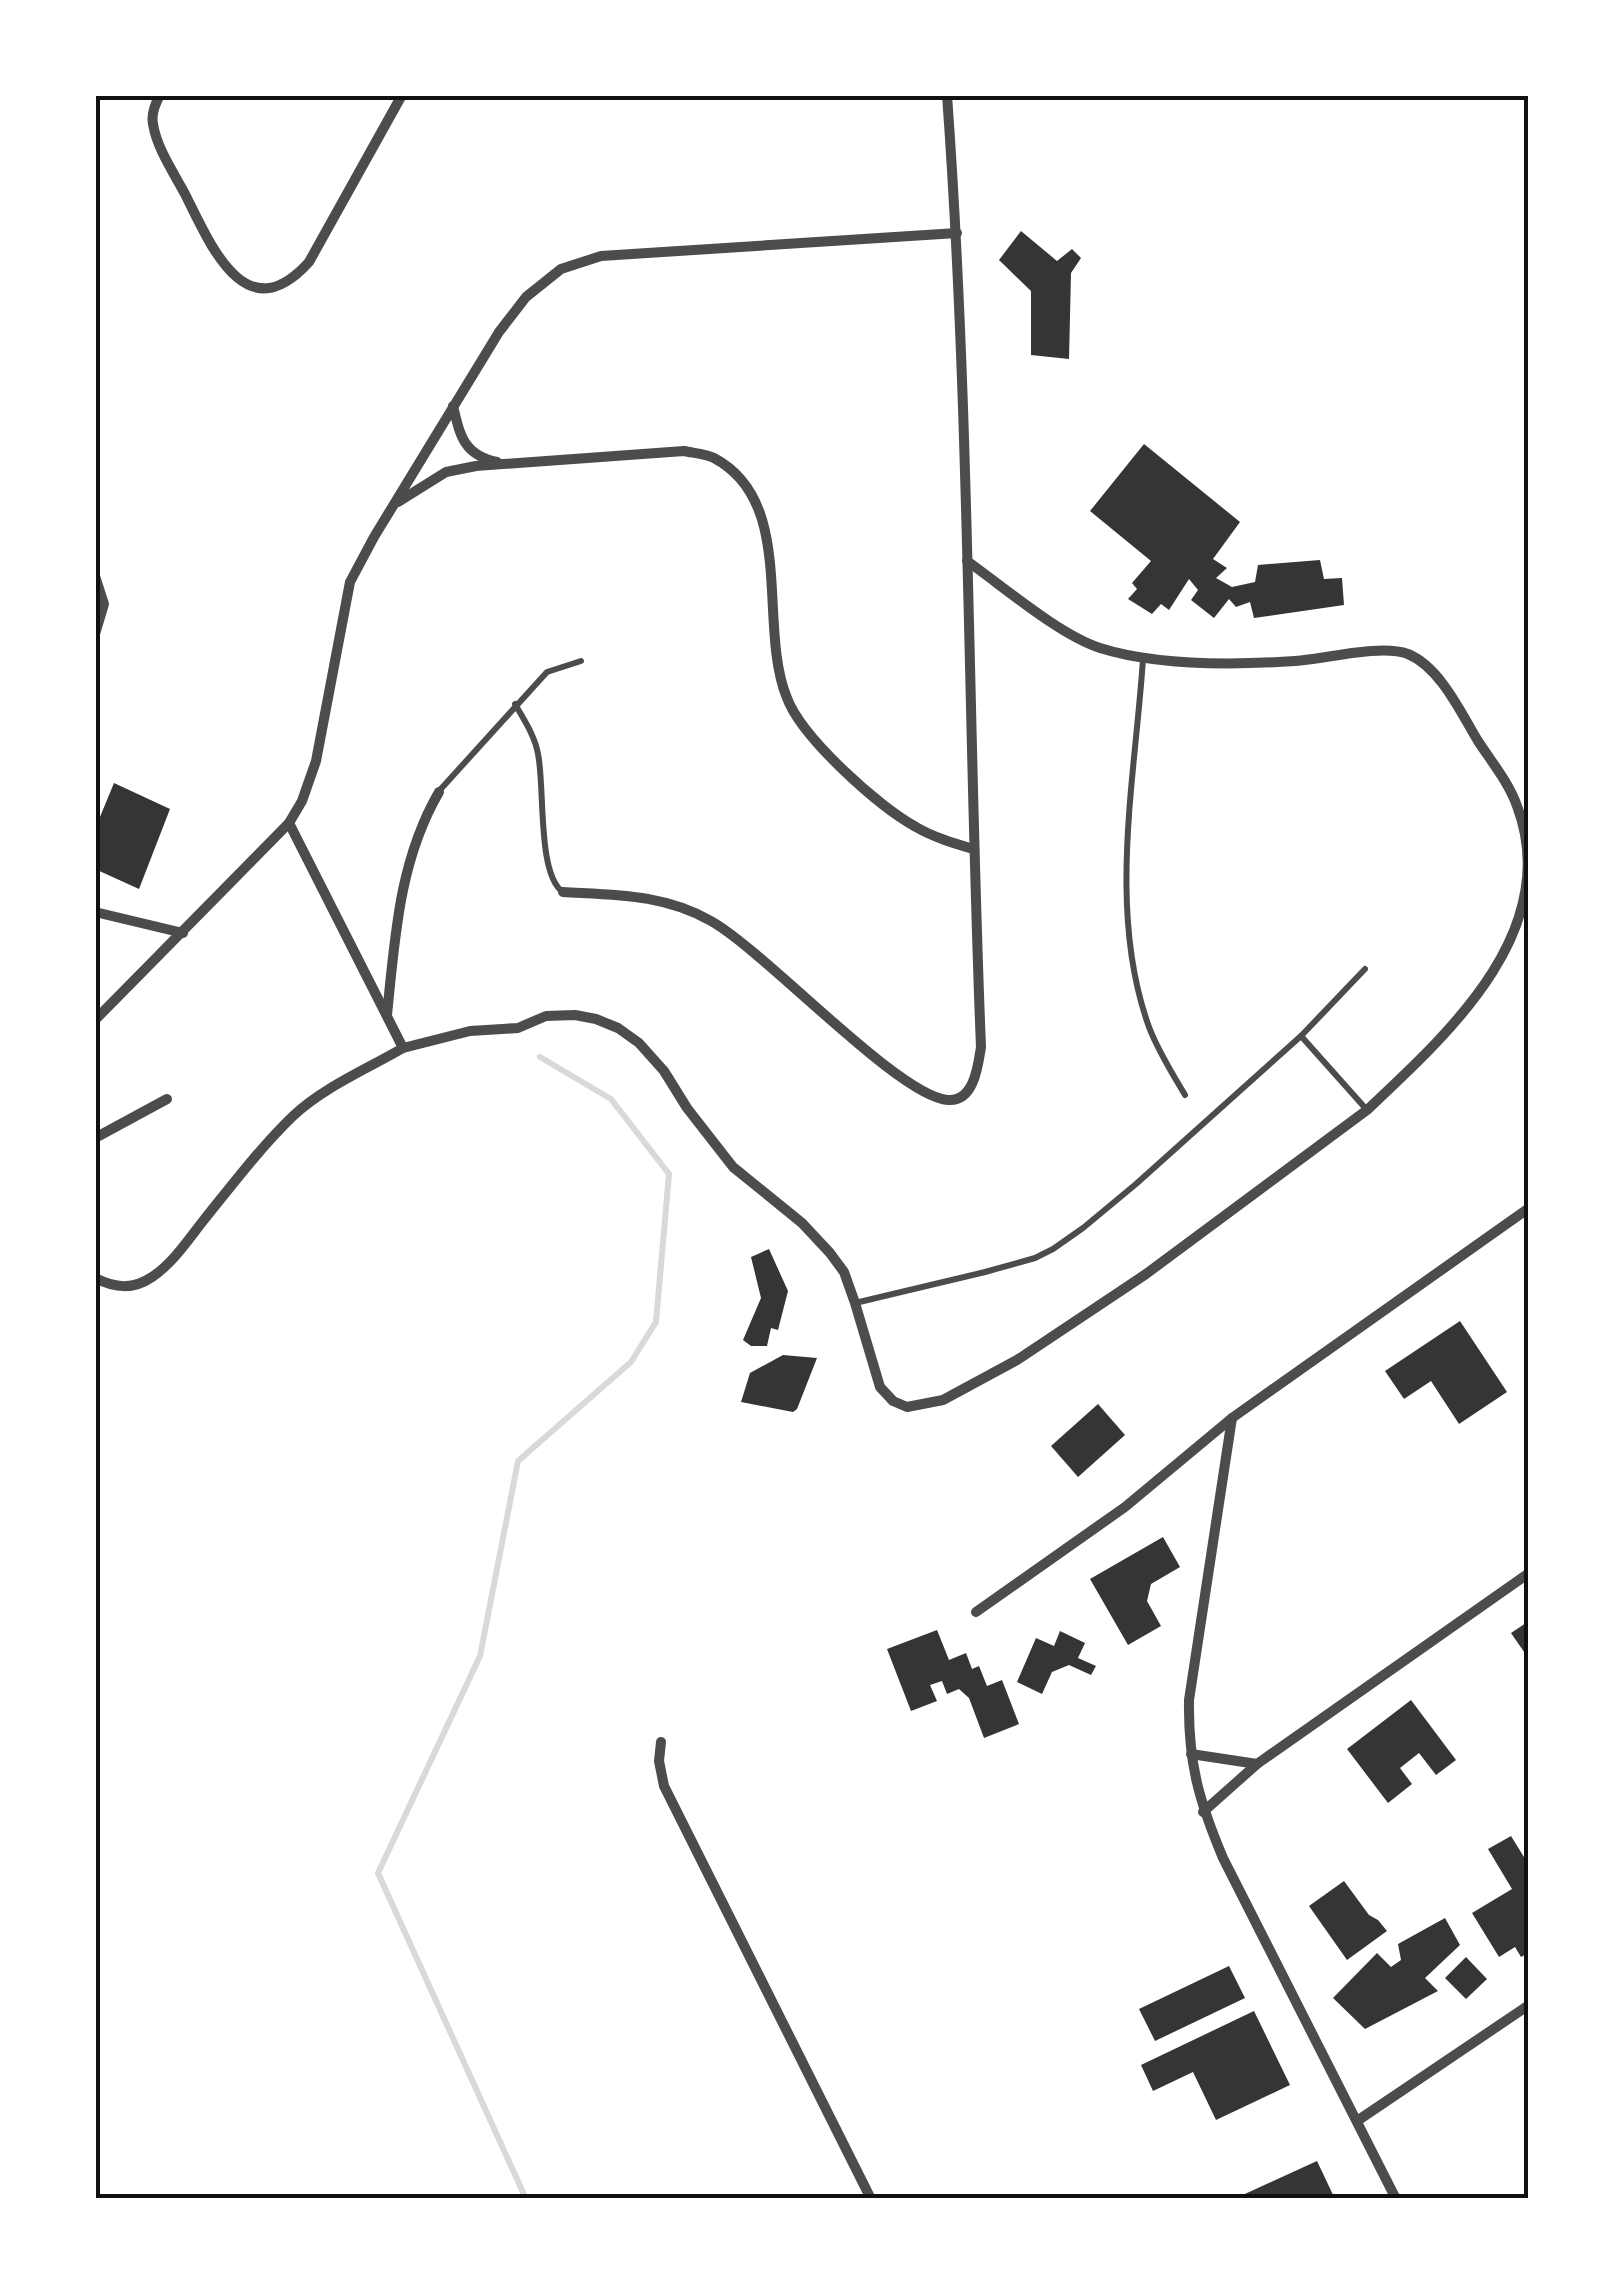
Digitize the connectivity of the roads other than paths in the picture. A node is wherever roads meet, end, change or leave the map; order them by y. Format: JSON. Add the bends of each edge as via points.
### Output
{"nodes":[{"id":1,"x":160,"y":95,"type":"edge"},
{"id":2,"x":402,"y":95,"type":"edge"},
{"id":3,"x":947,"y":95,"type":"edge"},
{"id":4,"x":957,"y":233,"type":"junction"},
{"id":5,"x":454,"y":406,"type":"junction"},
{"id":6,"x":513,"y":464,"type":"junction"},
{"id":7,"x":393,"y":506,"type":"junction"},
{"id":8,"x":967,"y":562,"type":"junction"},
{"id":9,"x":95,"y":576,"type":"edge"},
{"id":10,"x":95,"y":634,"type":"edge"},
{"id":11,"x":1143,"y":658,"type":"junction"},
{"id":12,"x":581,"y":660,"type":"dead end"},
{"id":13,"x":515,"y":704,"type":"junction"},
{"id":14,"x":438,"y":792,"type":"joint"},
{"id":15,"x":288,"y":823,"type":"junction"},
{"id":16,"x":973,"y":849,"type":"junction"},
{"id":17,"x":563,"y":892,"type":"joint"},
{"id":18,"x":95,"y":912,"type":"edge"},
{"id":19,"x":183,"y":932,"type":"junction"},
{"id":20,"x":1365,"y":969,"type":"dead end"},
{"id":21,"x":386,"y":1016,"type":"junction"},
{"id":22,"x":95,"y":1020,"type":"edge"},
{"id":23,"x":1301,"y":1036,"type":"junction"},
{"id":24,"x":403,"y":1048,"type":"junction"},
{"id":25,"x":1185,"y":1095,"type":"dead end"},
{"id":26,"x":167,"y":1099,"type":"dead end"},
{"id":27,"x":1366,"y":1110,"type":"junction"},
{"id":28,"x":95,"y":1138,"type":"edge"},
{"id":29,"x":1529,"y":1208,"type":"edge"},
{"id":30,"x":95,"y":1278,"type":"edge"},
{"id":31,"x":856,"y":1303,"type":"junction"},
{"id":32,"x":1232,"y":1418,"type":"junction"},
{"id":33,"x":1529,"y":1573,"type":"edge"},
{"id":34,"x":976,"y":1612,"type":"dead end"},
{"id":35,"x":661,"y":1742,"type":"dead end"},
{"id":36,"x":1191,"y":1754,"type":"junction"},
{"id":37,"x":1257,"y":1764,"type":"junction"},
{"id":38,"x":1204,"y":1812,"type":"junction"},
{"id":39,"x":1529,"y":2005,"type":"edge"},
{"id":40,"x":1356,"y":2122,"type":"junction"},
{"id":41,"x":871,"y":2199,"type":"edge"},
{"id":42,"x":1396,"y":2199,"type":"edge"}],
"edges":[{"from":1,"to":2,"type":"street","via":[[152,122],[160,146],[210,246],[231,275],[256,288],[279,287],[309,262]]},
{"from":3,"to":4,"type":"street"},
{"from":4,"to":5,"type":"street","via":[[601,256],[561,268],[526,296],[498,332]]},
{"from":4,"to":8,"type":"street"},
{"from":5,"to":6,"type":"street","via":[[473,454]]},
{"from":5,"to":7,"type":"street"},
{"from":6,"to":7,"type":"street","via":[[446,472]]},
{"from":6,"to":16,"type":"street","via":[[684,451],[713,458],[736,476],[756,500],[764,527],[776,660],[804,730],[914,826]]},
{"from":7,"to":15,"type":"street","via":[[350,582],[316,762]]},
{"from":8,"to":11,"type":"street","via":[[1097,647]]},
{"from":8,"to":16,"type":"street"},
{"from":9,"to":10,"type":"street","via":[[104,604]]},
{"from":11,"to":25,"type":"lane","via":[[1126,888],[1144,1011]]},
{"from":11,"to":27,"type":"street","via":[[1292,661],[1406,654],[1420,660],[1455,704],[1516,803],[1528,884],[1506,953],[1466,1007]]},
{"from":12,"to":13,"type":"lane","via":[[546,672]]},
{"from":13,"to":14,"type":"lane"},
{"from":13,"to":17,"type":"lane","via":[[538,752],[548,868]]},
{"from":14,"to":21,"type":"street","via":[[422,820],[399,900]]},
{"from":15,"to":19,"type":"street"},
{"from":15,"to":21,"type":"street"},
{"from":16,"to":17,"type":"street","via":[[981,1047],[976,1075],[956,1100],[922,1090],[880,1060],[712,921],[637,896]]},
{"from":18,"to":19,"type":"street"},
{"from":19,"to":22,"type":"street"},
{"from":20,"to":23,"type":"lane"},
{"from":21,"to":24,"type":"street"},
{"from":23,"to":27,"type":"lane"},
{"from":23,"to":31,"type":"lane","via":[[1053,1249]]},
{"from":24,"to":30,"type":"street","via":[[296,1114],[150,1279],[116,1287]]},
{"from":24,"to":31,"type":"street","via":[[470,1031],[518,1028],[546,1016],[596,1018],[618,1028],[664,1072],[734,1167],[830,1253]]},
{"from":26,"to":28,"type":"street"},
{"from":27,"to":31,"type":"street","via":[[1146,1274],[1017,1360],[943,1400],[907,1407],[880,1387]]},
{"from":29,"to":32,"type":"street"},
{"from":32,"to":34,"type":"street","via":[[1126,1507]]},
{"from":32,"to":36,"type":"street","via":[[1189,1700]]},
{"from":33,"to":37,"type":"street"},
{"from":35,"to":41,"type":"street","via":[[664,1786]]},
{"from":36,"to":37,"type":"street"},
{"from":36,"to":38,"type":"street"},
{"from":37,"to":38,"type":"street"},
{"from":38,"to":40,"type":"street"},
{"from":39,"to":40,"type":"street"},
{"from":40,"to":42,"type":"street"}]}
